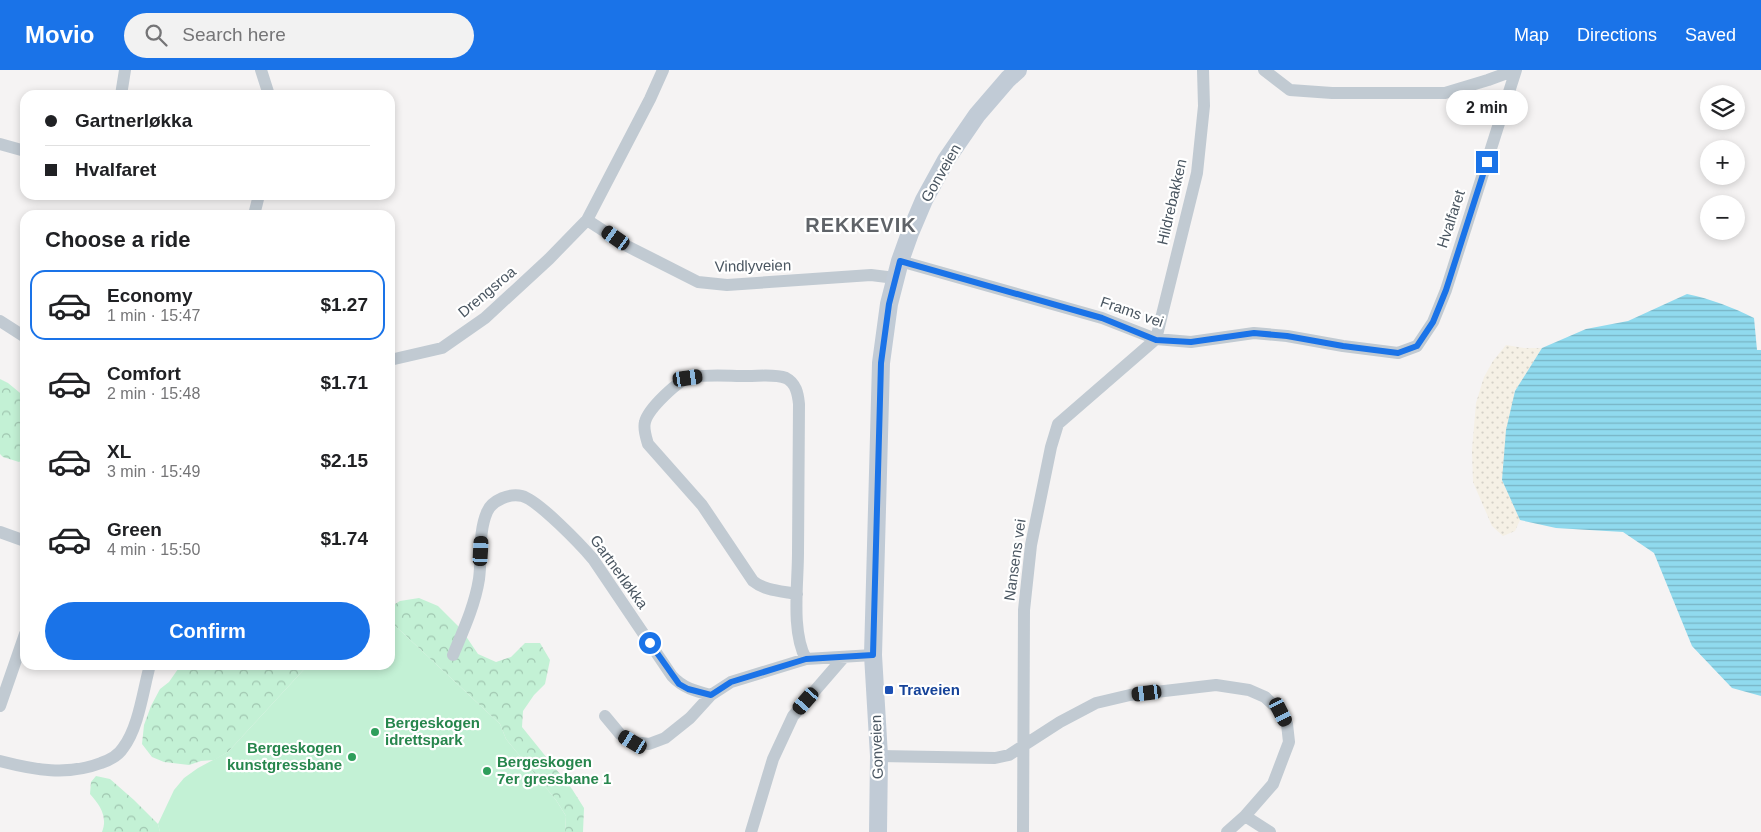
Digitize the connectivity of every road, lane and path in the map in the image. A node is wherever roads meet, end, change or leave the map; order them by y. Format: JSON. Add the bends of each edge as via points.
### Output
{"nodes":[{"id":1,"x":125,"y":70,"type":"edge"},
{"id":2,"x":261,"y":70,"type":"edge"},
{"id":3,"x":662,"y":70,"type":"edge"},
{"id":4,"x":1018,"y":70,"type":"edge"},
{"id":5,"x":1202,"y":70,"type":"edge"},
{"id":6,"x":1264,"y":70,"type":"edge"},
{"id":7,"x":1515,"y":70,"type":"edge"},
{"id":8,"x":122,"y":90,"type":"edge"},
{"id":9,"x":267,"y":90,"type":"edge"},
{"id":10,"x":0,"y":144,"type":"edge"},
{"id":11,"x":20,"y":150,"type":"edge"},
{"id":12,"x":586,"y":220,"type":"junction"},
{"id":13,"x":897,"y":269,"type":"junction"},
{"id":14,"x":0,"y":321,"type":"edge"},
{"id":15,"x":20,"y":334,"type":"edge"},
{"id":16,"x":1156,"y":340,"type":"junction"},
{"id":17,"x":1417,"y":346,"type":"joint"},
{"id":18,"x":395,"y":359,"type":"edge"},
{"id":19,"x":0,"y":532,"type":"edge"},
{"id":20,"x":20,"y":539,"type":"edge"},
{"id":21,"x":797,"y":594,"type":"junction"},
{"id":22,"x":20,"y":648,"type":"edge"},
{"id":23,"x":453,"y":655,"type":"dead end"},
{"id":24,"x":873,"y":655,"type":"junction"},
{"id":25,"x":844,"y":657,"type":"junction"},
{"id":26,"x":806,"y":659,"type":"junction"},
{"id":27,"x":149,"y":670,"type":"edge"},
{"id":28,"x":711,"y":695,"type":"junction"},
{"id":29,"x":0,"y":706,"type":"edge"},
{"id":30,"x":605,"y":716,"type":"dead end"},
{"id":31,"x":1024,"y":746,"type":"junction"},
{"id":32,"x":879,"y":756,"type":"junction"},
{"id":33,"x":0,"y":761,"type":"edge"},
{"id":34,"x":1245,"y":816,"type":"junction"},
{"id":35,"x":751,"y":832,"type":"edge"},
{"id":36,"x":878,"y":832,"type":"edge"},
{"id":37,"x":1023,"y":832,"type":"edge"},
{"id":38,"x":1227,"y":832,"type":"edge"},
{"id":39,"x":1270,"y":832,"type":"edge"}],
"edges":[{"from":1,"to":8,"type":"street"},
{"from":2,"to":9,"type":"street"},
{"from":3,"to":12,"type":"street"},
{"from":4,"to":13,"type":"street","name":"Gonveien","via":[[977,115],[946,160],[924,200]]},
{"from":5,"to":16,"type":"street","name":"Hildrebakken","via":[[1204,106],[1197,173]]},
{"from":6,"to":7,"type":"street","via":[[1290,90],[1332,93],[1445,92]]},
{"from":7,"to":17,"type":"street","name":"Hvalfaret","via":[[1446,290],[1433,322]]},
{"from":10,"to":11,"type":"street"},
{"from":12,"to":13,"type":"street","name":"Vindlyveien","via":[[627,246],[698,282],[727,285],[800,281],[871,275]]},
{"from":12,"to":18,"type":"street","name":"Drengsroa","via":[[486,318],[442,348]]},
{"from":13,"to":16,"type":"street","name":"Frams vei","via":[[1102,318]]},
{"from":13,"to":24,"type":"street","name":"Gonveien","via":[[881,363]]},
{"from":14,"to":15,"type":"street"},
{"from":16,"to":17,"type":"street","name":"Frams vei","via":[[1191,342],[1254,333],[1398,353]]},
{"from":16,"to":31,"type":"street","name":"Nansens vei","via":[[1058,424],[1031,544],[1024,610]]},
{"from":19,"to":20,"type":"street"},
{"from":21,"to":21,"type":"street","via":[[798,392],[786,379],[773,376],[704,375],[688,378],[661,400],[645,421],[648,444],[702,505],[753,581],[768,589]]},
{"from":21,"to":26,"type":"street","via":[[797,634]]},
{"from":22,"to":29,"type":"street"},
{"from":23,"to":28,"type":"street","name":"Gartnerløkka","via":[[476,596],[488,509],[498,500],[523,496],[534,502],[587,552],[679,684]]},
{"from":24,"to":25,"type":"street"},
{"from":24,"to":32,"type":"street","name":"Gonveien"},
{"from":25,"to":26,"type":"street"},
{"from":25,"to":35,"type":"street","via":[[793,716],[772,759]]},
{"from":26,"to":28,"type":"street","via":[[731,682]]},
{"from":27,"to":33,"type":"street","via":[[135,723],[123,749],[116,756],[93,766],[54,772]]},
{"from":28,"to":30,"type":"street","via":[[665,738],[649,744],[633,742],[620,734]]},
{"from":31,"to":32,"type":"street","via":[[1009,755],[995,758]]},
{"from":31,"to":34,"type":"street","via":[[1096,703],[1207,686],[1249,690],[1265,697],[1281,712],[1287,724],[1289,742],[1273,784]]},
{"from":31,"to":37,"type":"street","name":"Nansens vei"},
{"from":32,"to":36,"type":"street","name":"Gonveien"},
{"from":34,"to":38,"type":"street"},
{"from":34,"to":39,"type":"street"}]}
